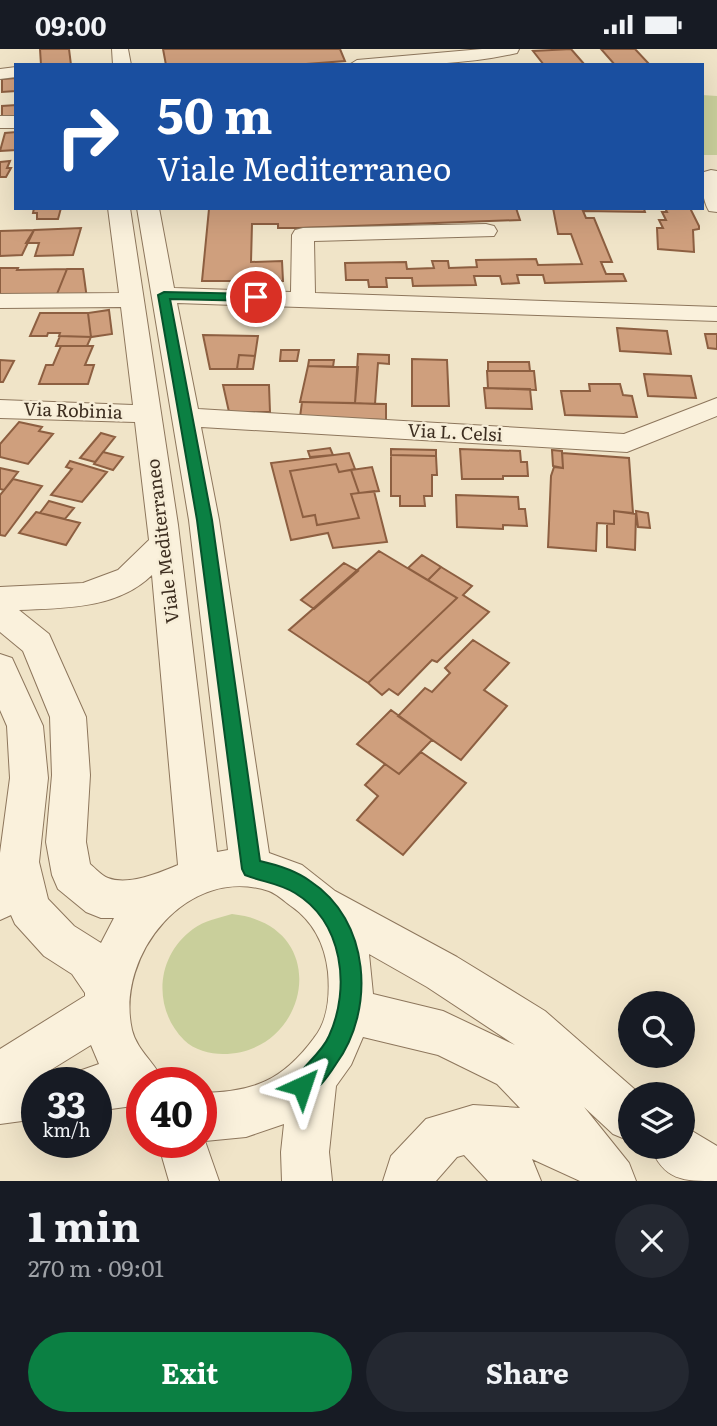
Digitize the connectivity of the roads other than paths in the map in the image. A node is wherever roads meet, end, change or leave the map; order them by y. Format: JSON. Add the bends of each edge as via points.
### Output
{"nodes":[{"id":1,"x":511,"y":49,"type":"edge"},
{"id":2,"x":364,"y":59,"type":"edge"},
{"id":3,"x":711,"y":176,"type":"dead end"},
{"id":4,"x":717,"y":206,"type":"edge"},
{"id":5,"x":119,"y":210,"type":"edge"},
{"id":6,"x":148,"y":210,"type":"edge"},
{"id":7,"x":486,"y":231,"type":"dead end"},
{"id":8,"x":164,"y":295,"type":"junction"},
{"id":9,"x":303,"y":299,"type":"junction"},
{"id":10,"x":131,"y":300,"type":"junction"},
{"id":11,"x":0,"y":302,"type":"edge"},
{"id":12,"x":717,"y":314,"type":"edge"},
{"id":13,"x":717,"y":406,"type":"edge"},
{"id":14,"x":0,"y":409,"type":"edge"},
{"id":15,"x":146,"y":414,"type":"junction"},
{"id":16,"x":185,"y":417,"type":"junction"},
{"id":17,"x":164,"y":544,"type":"junction"},
{"id":18,"x":0,"y":599,"type":"edge"},
{"id":19,"x":0,"y":614,"type":"edge"},
{"id":20,"x":0,"y":668,"type":"edge"},
{"id":21,"x":19,"y":862,"type":"junction"},
{"id":22,"x":251,"y":869,"type":"junction"},
{"id":23,"x":182,"y":884,"type":"junction"},
{"id":24,"x":0,"y":900,"type":"edge"},
{"id":25,"x":326,"y":907,"type":"junction"},
{"id":26,"x":107,"y":997,"type":"junction"},
{"id":27,"x":349,"y":1011,"type":"junction"},
{"id":28,"x":0,"y":1076,"type":"edge"},
{"id":29,"x":314,"y":1076,"type":"junction"},
{"id":30,"x":125,"y":1086,"type":"edge"},
{"id":31,"x":21,"y":1097,"type":"edge"},
{"id":32,"x":0,"y":1100,"type":"edge"},
{"id":33,"x":618,"y":1106,"type":"edge"},
{"id":34,"x":217,"y":1117,"type":"edge"},
{"id":35,"x":473,"y":1129,"type":"junction"},
{"id":36,"x":187,"y":1158,"type":"edge"},
{"id":37,"x":693,"y":1159,"type":"edge"},
{"id":38,"x":606,"y":1174,"type":"edge"},
{"id":39,"x":717,"y":1175,"type":"edge"},
{"id":40,"x":194,"y":1181,"type":"edge"},
{"id":41,"x":307,"y":1181,"type":"edge"},
{"id":42,"x":408,"y":1181,"type":"edge"},
{"id":43,"x":516,"y":1181,"type":"edge"}],
"edges":[{"from":1,"to":2,"type":"street"},
{"from":3,"to":4,"type":"street"},
{"from":5,"to":10,"type":"street","name":"Viale Mediterraneo"},
{"from":6,"to":8,"type":"street"},
{"from":7,"to":9,"type":"street","via":[[303,235]]},
{"from":8,"to":9,"type":"street"},
{"from":8,"to":16,"type":"street"},
{"from":9,"to":12,"type":"street"},
{"from":10,"to":11,"type":"street"},
{"from":10,"to":15,"type":"street","name":"Viale Mediterraneo"},
{"from":13,"to":16,"type":"street","name":"Via L. Celsi","via":[[627,443]]},
{"from":14,"to":15,"type":"street","name":"Via Robinia"},
{"from":15,"to":17,"type":"street","name":"Viale Mediterraneo"},
{"from":16,"to":22,"type":"street","via":[[204,520]]},
{"from":17,"to":18,"type":"street","via":[[128,578],[85,594]]},
{"from":17,"to":23,"type":"street","name":"Viale Mediterraneo"},
{"from":19,"to":23,"type":"street","via":[[37,643],[68,717],[71,775],[66,842],[72,875],[101,898],[129,899]]},
{"from":20,"to":21,"type":"street","via":[[25,726],[29,778]]},
{"from":21,"to":24,"type":"street"},
{"from":21,"to":26,"type":"street","via":[[30,910],[59,941],[87,959]]},
{"from":22,"to":23,"type":"street","via":[[225,869]]},
{"from":22,"to":25,"type":"street","via":[[288,879]]},
{"from":23,"to":26,"type":"street","via":[[138,918],[118,950]]},
{"from":25,"to":27,"type":"street","via":[[344,937],[352,972]]},
{"from":25,"to":33,"type":"street","via":[[529,1027]]},
{"from":26,"to":28,"type":"street"},
{"from":26,"to":30,"type":"street"},
{"from":27,"to":29,"type":"street","via":[[337,1045]]},
{"from":27,"to":38,"type":"street","via":[[443,1034],[513,1068],[561,1117]]},
{"from":29,"to":34,"type":"street","via":[[290,1096],[262,1110]]},
{"from":29,"to":41,"type":"street","via":[[305,1152]]},
{"from":31,"to":32,"type":"street"},
{"from":35,"to":38,"type":"street","via":[[544,1136]]},
{"from":35,"to":42,"type":"street","via":[[443,1136],[409,1174]]},
{"from":35,"to":43,"type":"street","via":[[512,1170]]},
{"from":36,"to":40,"type":"street"},
{"from":37,"to":39,"type":"street"}]}
